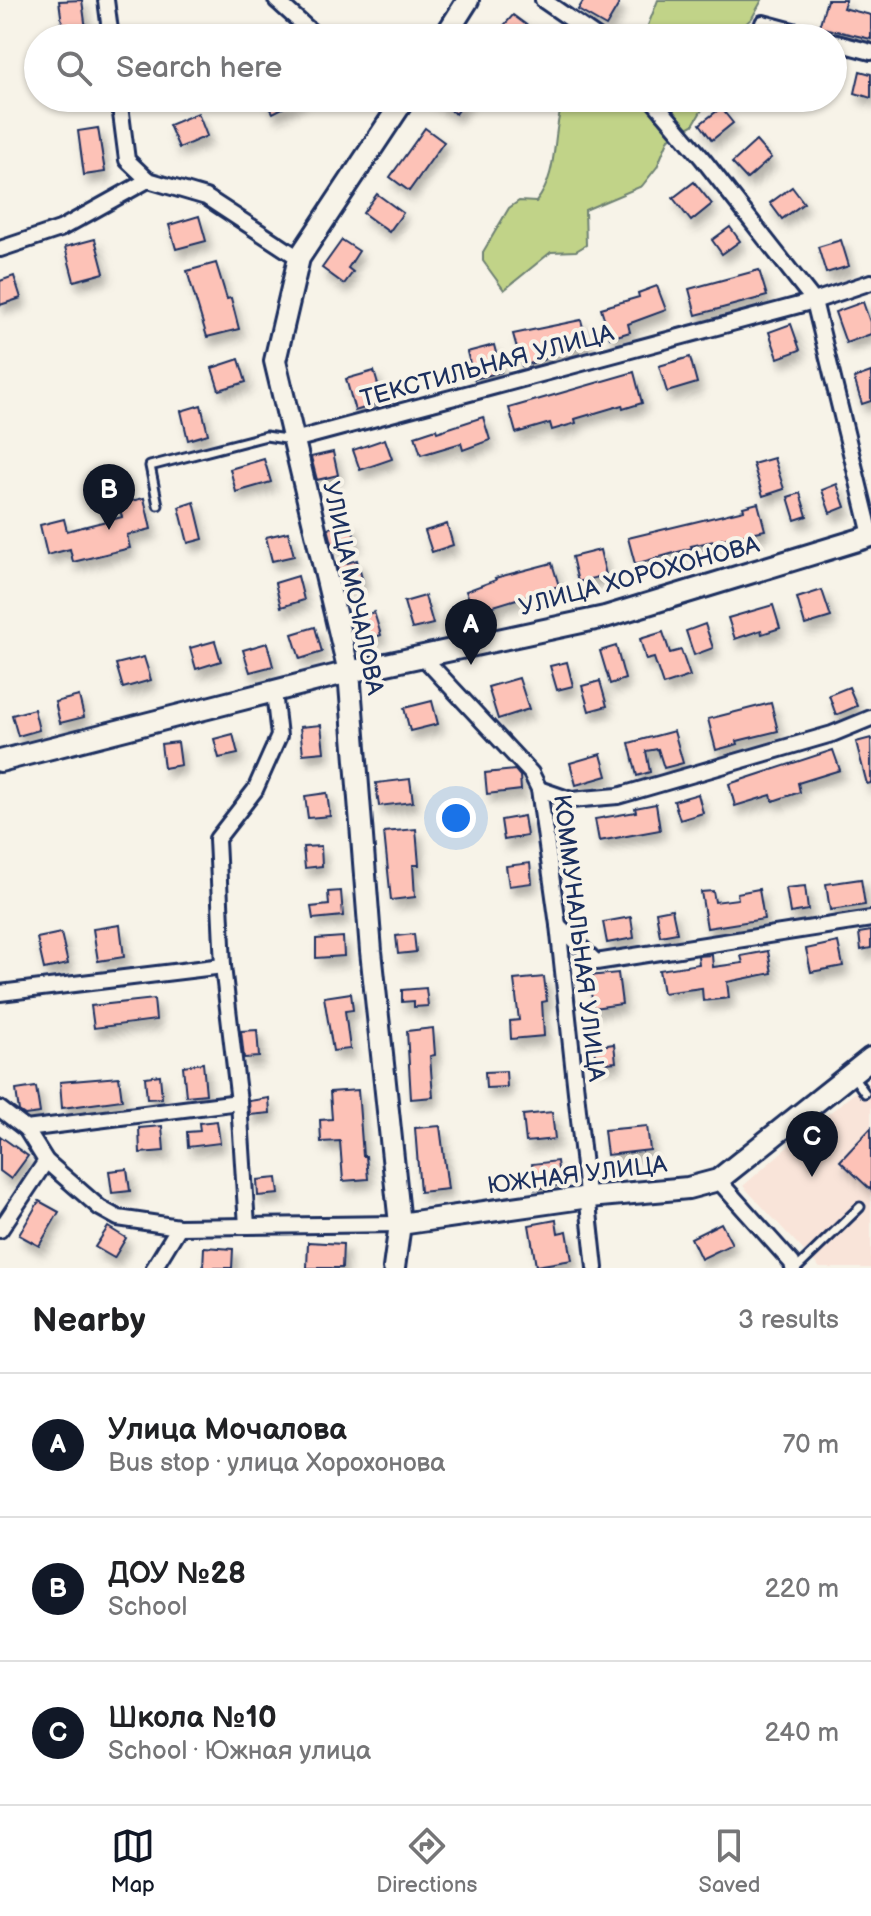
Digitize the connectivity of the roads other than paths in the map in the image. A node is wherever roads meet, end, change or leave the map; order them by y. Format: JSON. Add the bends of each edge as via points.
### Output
{"nodes":[{"id":1,"x":106,"y":0,"type":"edge"},
{"id":2,"x":276,"y":0,"type":"edge"},
{"id":3,"x":468,"y":0,"type":"edge"},
{"id":4,"x":543,"y":0,"type":"edge"},
{"id":5,"x":763,"y":23,"type":"dead end"},
{"id":6,"x":109,"y":24,"type":"edge"},
{"id":7,"x":303,"y":24,"type":"edge"},
{"id":8,"x":453,"y":24,"type":"edge"},
{"id":9,"x":578,"y":24,"type":"edge"},
{"id":10,"x":767,"y":24,"type":"edge"},
{"id":11,"x":847,"y":46,"type":"edge"},
{"id":12,"x":871,"y":52,"type":"edge"},
{"id":13,"x":121,"y":112,"type":"edge"},
{"id":14,"x":389,"y":112,"type":"edge"},
{"id":15,"x":663,"y":112,"type":"edge"},
{"id":16,"x":148,"y":180,"type":"junction"},
{"id":17,"x":0,"y":249,"type":"edge"},
{"id":18,"x":299,"y":258,"type":"junction"},
{"id":19,"x":871,"y":282,"type":"edge"},
{"id":20,"x":814,"y":301,"type":"junction"},
{"id":21,"x":294,"y":440,"type":"junction"},
{"id":22,"x":158,"y":505,"type":"dead end"},
{"id":23,"x":871,"y":536,"type":"edge"},
{"id":24,"x":423,"y":657,"type":"junction"},
{"id":25,"x":349,"y":672,"type":"junction"},
{"id":26,"x":274,"y":692,"type":"junction"},
{"id":27,"x":871,"y":718,"type":"edge"},
{"id":28,"x":0,"y":761,"type":"edge"},
{"id":29,"x":539,"y":789,"type":"junction"},
{"id":30,"x":871,"y":919,"type":"edge"},
{"id":31,"x":558,"y":925,"type":"junction"},
{"id":32,"x":223,"y":966,"type":"junction"},
{"id":33,"x":0,"y":993,"type":"edge"},
{"id":34,"x":871,"y":1058,"type":"edge"},
{"id":35,"x":852,"y":1074,"type":"junction"},
{"id":36,"x":865,"y":1093,"type":"dead end"},
{"id":37,"x":239,"y":1102,"type":"junction"},
{"id":38,"x":0,"y":1109,"type":"edge"},
{"id":39,"x":26,"y":1129,"type":"junction"},
{"id":40,"x":46,"y":1161,"type":"junction"},
{"id":41,"x":718,"y":1180,"type":"junction"},
{"id":42,"x":589,"y":1197,"type":"junction"},
{"id":43,"x":860,"y":1207,"type":"dead end"},
{"id":44,"x":400,"y":1224,"type":"junction"},
{"id":45,"x":247,"y":1226,"type":"junction"},
{"id":46,"x":179,"y":1227,"type":"junction"},
{"id":47,"x":0,"y":1230,"type":"edge"},
{"id":48,"x":796,"y":1267,"type":"edge"},
{"id":49,"x":154,"y":1268,"type":"edge"},
{"id":50,"x":394,"y":1268,"type":"edge"},
{"id":51,"x":595,"y":1268,"type":"edge"}],
"edges":[{"from":1,"to":6,"type":"street"},
{"from":2,"to":7,"type":"street"},
{"from":3,"to":8,"type":"street"},
{"from":4,"to":9,"type":"street"},
{"from":5,"to":10,"type":"street"},
{"from":11,"to":12,"type":"street"},
{"from":13,"to":16,"type":"street","via":[[127,160]]},
{"from":14,"to":18,"type":"street","name":"УЛИЦА МОЧАЛОВА"},
{"from":15,"to":20,"type":"street"},
{"from":16,"to":17,"type":"street","via":[[60,229]]},
{"from":16,"to":18,"type":"street","via":[[206,197]]},
{"from":18,"to":21,"type":"street","name":"УЛИЦА МОЧАЛОВА","via":[[275,361]]},
{"from":19,"to":20,"type":"street","name":"ТЕКСТИЛЬНАЯ УЛИЦА"},
{"from":20,"to":21,"type":"street","name":"ТЕКСТИЛЬНАЯ УЛИЦА"},
{"from":20,"to":23,"type":"street"},
{"from":21,"to":22,"type":"lane","name":"ТЕКСТИЛЬНАЯ УЛИЦА","via":[[266,436],[150,466]]},
{"from":21,"to":25,"type":"street","name":"УЛИЦА МОЧАЛОВА"},
{"from":23,"to":24,"type":"street","name":"УЛИЦА ХОРОХОНОВА","via":[[605,617]]},
{"from":24,"to":25,"type":"street","name":"УЛИЦА ХОРОХОНОВА"},
{"from":24,"to":29,"type":"street","name":"КОММУНАЛЬНАЯ УЛИЦА","via":[[531,773]]},
{"from":25,"to":26,"type":"street","name":"УЛИЦА ХОРОХОНОВА"},
{"from":25,"to":44,"type":"street","name":"УЛИЦА МОЧАЛОВА"},
{"from":26,"to":28,"type":"street","name":"УЛИЦА ХОРОХОНОВА"},
{"from":26,"to":32,"type":"street","via":[[279,736],[255,790],[217,839]]},
{"from":27,"to":29,"type":"street","via":[[618,796],[571,800]]},
{"from":29,"to":31,"type":"street","name":"КОММУНАЛЬНАЯ УЛИЦА"},
{"from":30,"to":31,"type":"street","via":[[596,962]]},
{"from":31,"to":42,"type":"street","name":"КОММУНАЛЬНАЯ УЛИЦА"},
{"from":32,"to":33,"type":"street"},
{"from":32,"to":37,"type":"street"},
{"from":34,"to":35,"type":"street","name":"ЮЖНАЯ УЛИЦА"},
{"from":35,"to":36,"type":"lane"},
{"from":35,"to":41,"type":"street","name":"ЮЖНАЯ УЛИЦА"},
{"from":37,"to":39,"type":"street"},
{"from":37,"to":45,"type":"street"},
{"from":38,"to":39,"type":"street"},
{"from":39,"to":40,"type":"street","name":"ЮЖНАЯ УЛИЦА"},
{"from":40,"to":46,"type":"street","name":"ЮЖНАЯ УЛИЦА","via":[[118,1218]]},
{"from":40,"to":47,"type":"street"},
{"from":41,"to":42,"type":"street","name":"ЮЖНАЯ УЛИЦА","via":[[688,1188]]},
{"from":41,"to":48,"type":"street"},
{"from":42,"to":44,"type":"street","name":"ЮЖНАЯ УЛИЦА"},
{"from":42,"to":51,"type":"street","name":"КОММУНАЛЬНАЯ УЛИЦА"},
{"from":43,"to":48,"type":"lane"},
{"from":44,"to":45,"type":"street","name":"ЮЖНАЯ УЛИЦА"},
{"from":44,"to":50,"type":"street","name":"УЛИЦА МОЧАЛОВА"},
{"from":45,"to":46,"type":"street","name":"ЮЖНАЯ УЛИЦА"},
{"from":46,"to":49,"type":"street"}]}
